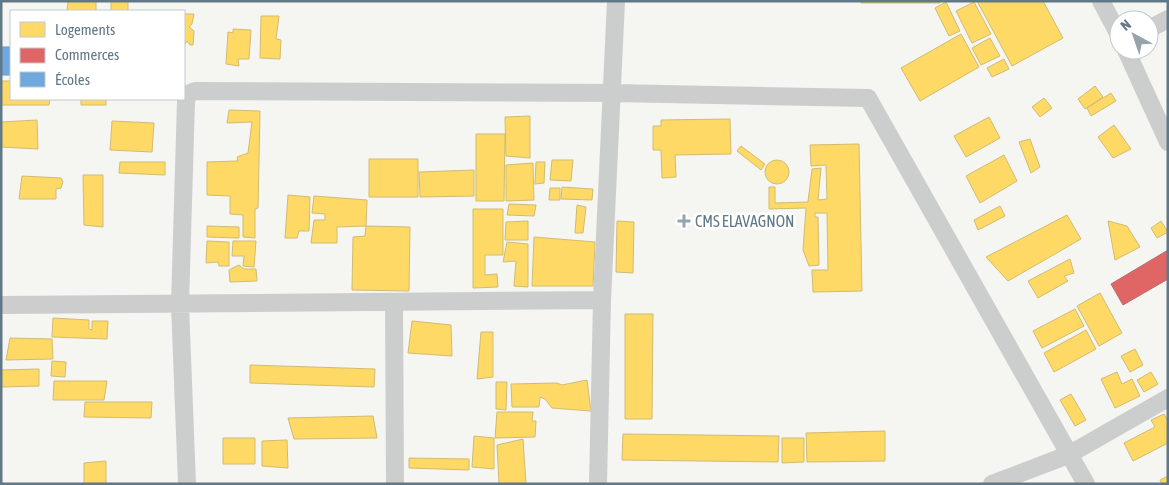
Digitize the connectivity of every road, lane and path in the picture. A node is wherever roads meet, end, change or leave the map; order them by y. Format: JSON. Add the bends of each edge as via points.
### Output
{"nodes":[{"id":1,"x":616,"y":1,"type":"edge"},
{"id":2,"x":1101,"y":1,"type":"edge"},
{"id":3,"x":1109,"y":16,"type":"edge"},
{"id":4,"x":1131,"y":60,"type":"edge"},
{"id":5,"x":614,"y":93,"type":"junction"},
{"id":6,"x":1168,"y":142,"type":"edge"},
{"id":7,"x":602,"y":300,"type":"junction"},
{"id":8,"x":394,"y":302,"type":"junction"},
{"id":9,"x":1,"y":305,"type":"edge"},
{"id":10,"x":180,"y":305,"type":"junction"},
{"id":11,"x":1168,"y":398,"type":"edge"},
{"id":12,"x":1068,"y":455,"type":"junction"},
{"id":13,"x":188,"y":484,"type":"edge"},
{"id":14,"x":395,"y":484,"type":"edge"},
{"id":15,"x":598,"y":484,"type":"edge"},
{"id":16,"x":992,"y":484,"type":"edge"},
{"id":17,"x":1086,"y":484,"type":"edge"}],
"edges":[{"from":1,"to":5,"type":"street"},
{"from":2,"to":3,"type":"street"},
{"from":4,"to":6,"type":"street"},
{"from":5,"to":7,"type":"street"},
{"from":5,"to":10,"type":"street","via":[[191,93],[186,101]]},
{"from":5,"to":12,"type":"street","via":[[868,98]]},
{"from":7,"to":8,"type":"street"},
{"from":7,"to":15,"type":"street"},
{"from":8,"to":10,"type":"street"},
{"from":8,"to":14,"type":"street"},
{"from":9,"to":10,"type":"street"},
{"from":10,"to":13,"type":"street"},
{"from":11,"to":12,"type":"street"},
{"from":12,"to":16,"type":"street"},
{"from":12,"to":17,"type":"street"}]}
